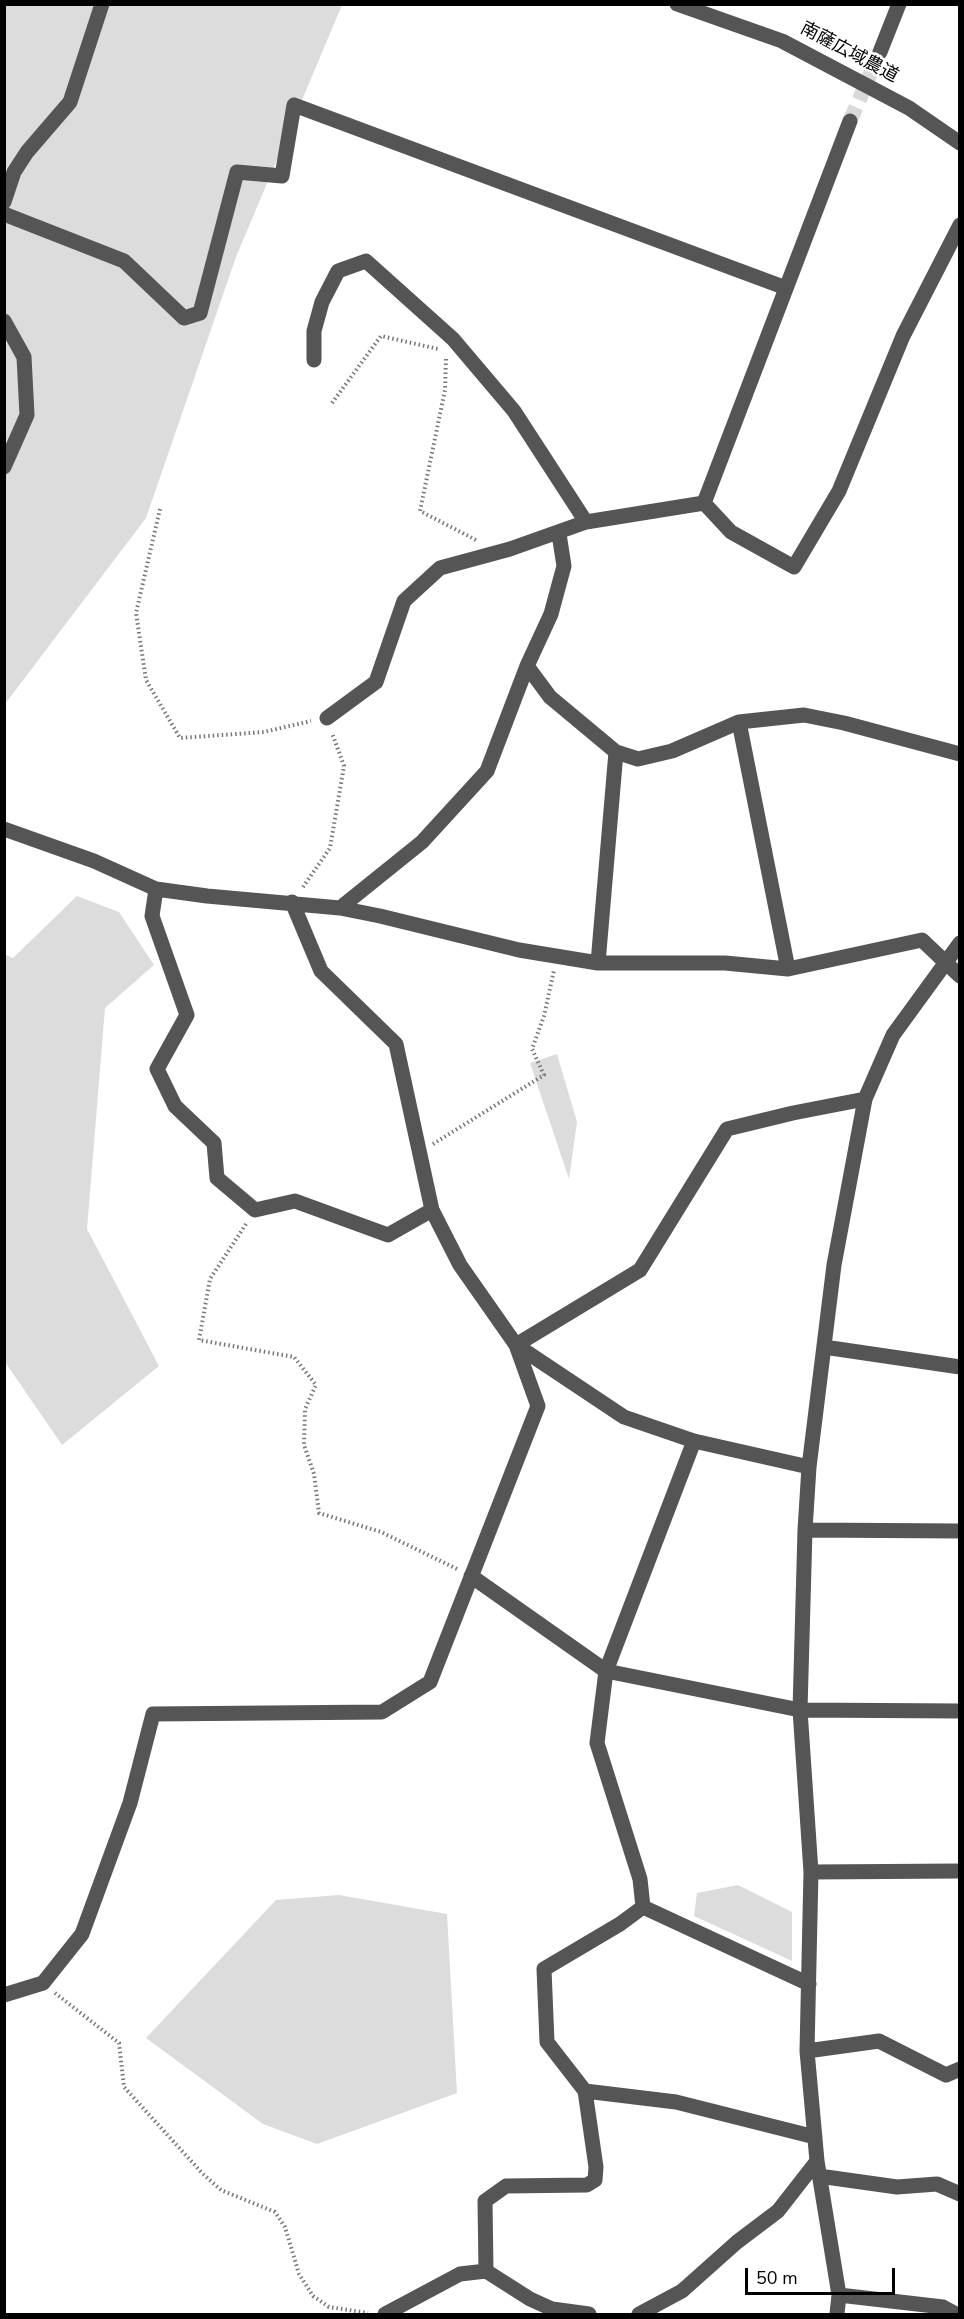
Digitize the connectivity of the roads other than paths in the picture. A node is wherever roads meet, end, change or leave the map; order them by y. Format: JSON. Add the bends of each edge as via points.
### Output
{"nodes":[{"id":1,"x":102,"y":4,"type":"edge"},
{"id":2,"x":677,"y":4,"type":"edge"},
{"id":3,"x":899,"y":4,"type":"edge"},
{"id":4,"x":880,"y":52,"type":"tunnel mouth"},
{"id":5,"x":849,"y":121,"type":"tunnel mouth"},
{"id":6,"x":960,"y":143,"type":"edge"},
{"id":7,"x":4,"y":201,"type":"edge"},
{"id":8,"x":4,"y":214,"type":"edge"},
{"id":9,"x":960,"y":225,"type":"edge"},
{"id":10,"x":786,"y":288,"type":"junction"},
{"id":11,"x":4,"y":321,"type":"edge"},
{"id":12,"x":314,"y":360,"type":"dead end"},
{"id":13,"x":4,"y":467,"type":"edge"},
{"id":14,"x":704,"y":503,"type":"junction"},
{"id":15,"x":586,"y":522,"type":"junction"},
{"id":16,"x":559,"y":534,"type":"junction"},
{"id":17,"x":527,"y":666,"type":"junction"},
{"id":18,"x":327,"y":718,"type":"road end"},
{"id":19,"x":739,"y":722,"type":"junction"},
{"id":20,"x":616,"y":752,"type":"junction"},
{"id":21,"x":960,"y":754,"type":"edge"},
{"id":22,"x":4,"y":829,"type":"edge"},
{"id":23,"x":156,"y":889,"type":"junction"},
{"id":24,"x":292,"y":902,"type":"junction"},
{"id":25,"x":340,"y":908,"type":"junction"},
{"id":26,"x":960,"y":943,"type":"edge"},
{"id":27,"x":945,"y":960,"type":"junction"},
{"id":28,"x":598,"y":963,"type":"junction"},
{"id":29,"x":788,"y":969,"type":"junction"},
{"id":30,"x":960,"y":976,"type":"edge"},
{"id":31,"x":866,"y":1099,"type":"junction"},
{"id":32,"x":432,"y":1210,"type":"junction"},
{"id":33,"x":516,"y":1345,"type":"junction"},
{"id":34,"x":824,"y":1347,"type":"junction"},
{"id":35,"x":960,"y":1367,"type":"edge"},
{"id":36,"x":694,"y":1441,"type":"junction"},
{"id":37,"x":809,"y":1467,"type":"junction"},
{"id":38,"x":805,"y":1530,"type":"junction"},
{"id":39,"x":960,"y":1531,"type":"edge"},
{"id":40,"x":471,"y":1576,"type":"junction"},
{"id":41,"x":606,"y":1671,"type":"junction"},
{"id":42,"x":800,"y":1710,"type":"junction"},
{"id":43,"x":960,"y":1711,"type":"edge"},
{"id":44,"x":960,"y":1871,"type":"edge"},
{"id":45,"x":811,"y":1872,"type":"junction"},
{"id":46,"x":643,"y":1907,"type":"junction"},
{"id":47,"x":808,"y":1984,"type":"junction"},
{"id":48,"x":4,"y":1995,"type":"edge"},
{"id":49,"x":807,"y":2050,"type":"junction"},
{"id":50,"x":960,"y":2069,"type":"edge"},
{"id":51,"x":585,"y":2091,"type":"junction"},
{"id":52,"x":815,"y":2137,"type":"junction"},
{"id":53,"x":818,"y":2169,"type":"junction"},
{"id":54,"x":960,"y":2194,"type":"edge"},
{"id":55,"x":486,"y":2271,"type":"junction"},
{"id":56,"x":839,"y":2295,"type":"junction"},
{"id":57,"x":650,"y":2312,"type":"edge"},
{"id":58,"x":385,"y":2314,"type":"edge"},
{"id":59,"x":589,"y":2314,"type":"edge"},
{"id":60,"x":837,"y":2314,"type":"edge"},
{"id":61,"x":956,"y":2314,"type":"edge"}],
"edges":[{"from":1,"to":7,"type":"street","via":[[70,102],[27,152],[14,172]]},
{"from":2,"to":6,"type":"street","name":"南薩広域農道","via":[[782,40],[909,108]]},
{"from":3,"to":4,"type":"street"},
{"from":5,"to":10,"type":"street"},
{"from":8,"to":10,"type":"street","via":[[124,261],[184,318],[200,313],[237,172],[282,176],[294,105]]},
{"from":9,"to":14,"type":"street","via":[[903,336],[840,491],[794,567],[731,532]]},
{"from":10,"to":14,"type":"street"},
{"from":11,"to":13,"type":"street","via":[[24,357],[27,415]]},
{"from":12,"to":15,"type":"street","via":[[314,331],[327,291],[338,272],[366,261],[453,339],[514,411]]},
{"from":14,"to":15,"type":"street"},
{"from":15,"to":16,"type":"street"},
{"from":16,"to":17,"type":"street","via":[[564,566],[551,614]]},
{"from":16,"to":18,"type":"street","via":[[440,568],[404,601],[376,682]]},
{"from":17,"to":20,"type":"street","via":[[550,698]]},
{"from":17,"to":25,"type":"street","via":[[487,771],[422,842]]},
{"from":19,"to":20,"type":"street","via":[[672,751],[638,759]]},
{"from":19,"to":21,"type":"street","via":[[804,715]]},
{"from":19,"to":29,"type":"street"},
{"from":20,"to":28,"type":"street"},
{"from":22,"to":23,"type":"street","via":[[94,861]]},
{"from":23,"to":24,"type":"street"},
{"from":23,"to":32,"type":"street","via":[[152,916],[187,1015],[157,1069],[175,1106],[214,1143],[217,1178],[255,1210],[295,1201],[388,1235]]},
{"from":24,"to":25,"type":"street"},
{"from":24,"to":32,"type":"street","via":[[321,971],[396,1044]]},
{"from":25,"to":28,"type":"street","via":[[519,950]]},
{"from":26,"to":27,"type":"street"},
{"from":27,"to":29,"type":"street","via":[[922,940]]},
{"from":27,"to":30,"type":"street"},
{"from":27,"to":31,"type":"street","via":[[893,1035]]},
{"from":28,"to":29,"type":"street","via":[[725,963]]},
{"from":31,"to":33,"type":"street","via":[[727,1129],[640,1270]]},
{"from":31,"to":34,"type":"street","via":[[834,1265]]},
{"from":32,"to":33,"type":"street","via":[[460,1265]]},
{"from":33,"to":36,"type":"street","via":[[624,1417]]},
{"from":33,"to":40,"type":"street","via":[[538,1406]]},
{"from":34,"to":35,"type":"street"},
{"from":34,"to":37,"type":"street"},
{"from":36,"to":37,"type":"street"},
{"from":36,"to":41,"type":"street"},
{"from":37,"to":38,"type":"street"},
{"from":38,"to":39,"type":"street"},
{"from":38,"to":42,"type":"street"},
{"from":40,"to":41,"type":"street"},
{"from":40,"to":48,"type":"street","via":[[430,1682],[382,1712],[153,1714],[130,1803],[82,1934],[43,1983]]},
{"from":41,"to":42,"type":"street"},
{"from":41,"to":46,"type":"street","via":[[597,1743],[640,1879]]},
{"from":42,"to":43,"type":"street"},
{"from":42,"to":45,"type":"street"},
{"from":44,"to":45,"type":"street"},
{"from":45,"to":47,"type":"street"},
{"from":46,"to":47,"type":"street"},
{"from":46,"to":51,"type":"street","via":[[544,1969],[547,2042]]},
{"from":47,"to":49,"type":"street"},
{"from":49,"to":50,"type":"street","via":[[879,2041],[946,2075]]},
{"from":49,"to":52,"type":"street"},
{"from":51,"to":52,"type":"street","via":[[676,2102]]},
{"from":51,"to":55,"type":"street","via":[[595,2180],[587,2185],[506,2186],[485,2201]]},
{"from":52,"to":53,"type":"street"},
{"from":53,"to":54,"type":"street","via":[[897,2187],[937,2184]]},
{"from":53,"to":56,"type":"street"},
{"from":53,"to":57,"type":"street","via":[[778,2211],[682,2291]]},
{"from":55,"to":58,"type":"street","via":[[460,2274]]},
{"from":55,"to":59,"type":"street","via":[[552,2309]]},
{"from":56,"to":60,"type":"street"},
{"from":56,"to":61,"type":"street","via":[[943,2307]]}]}
